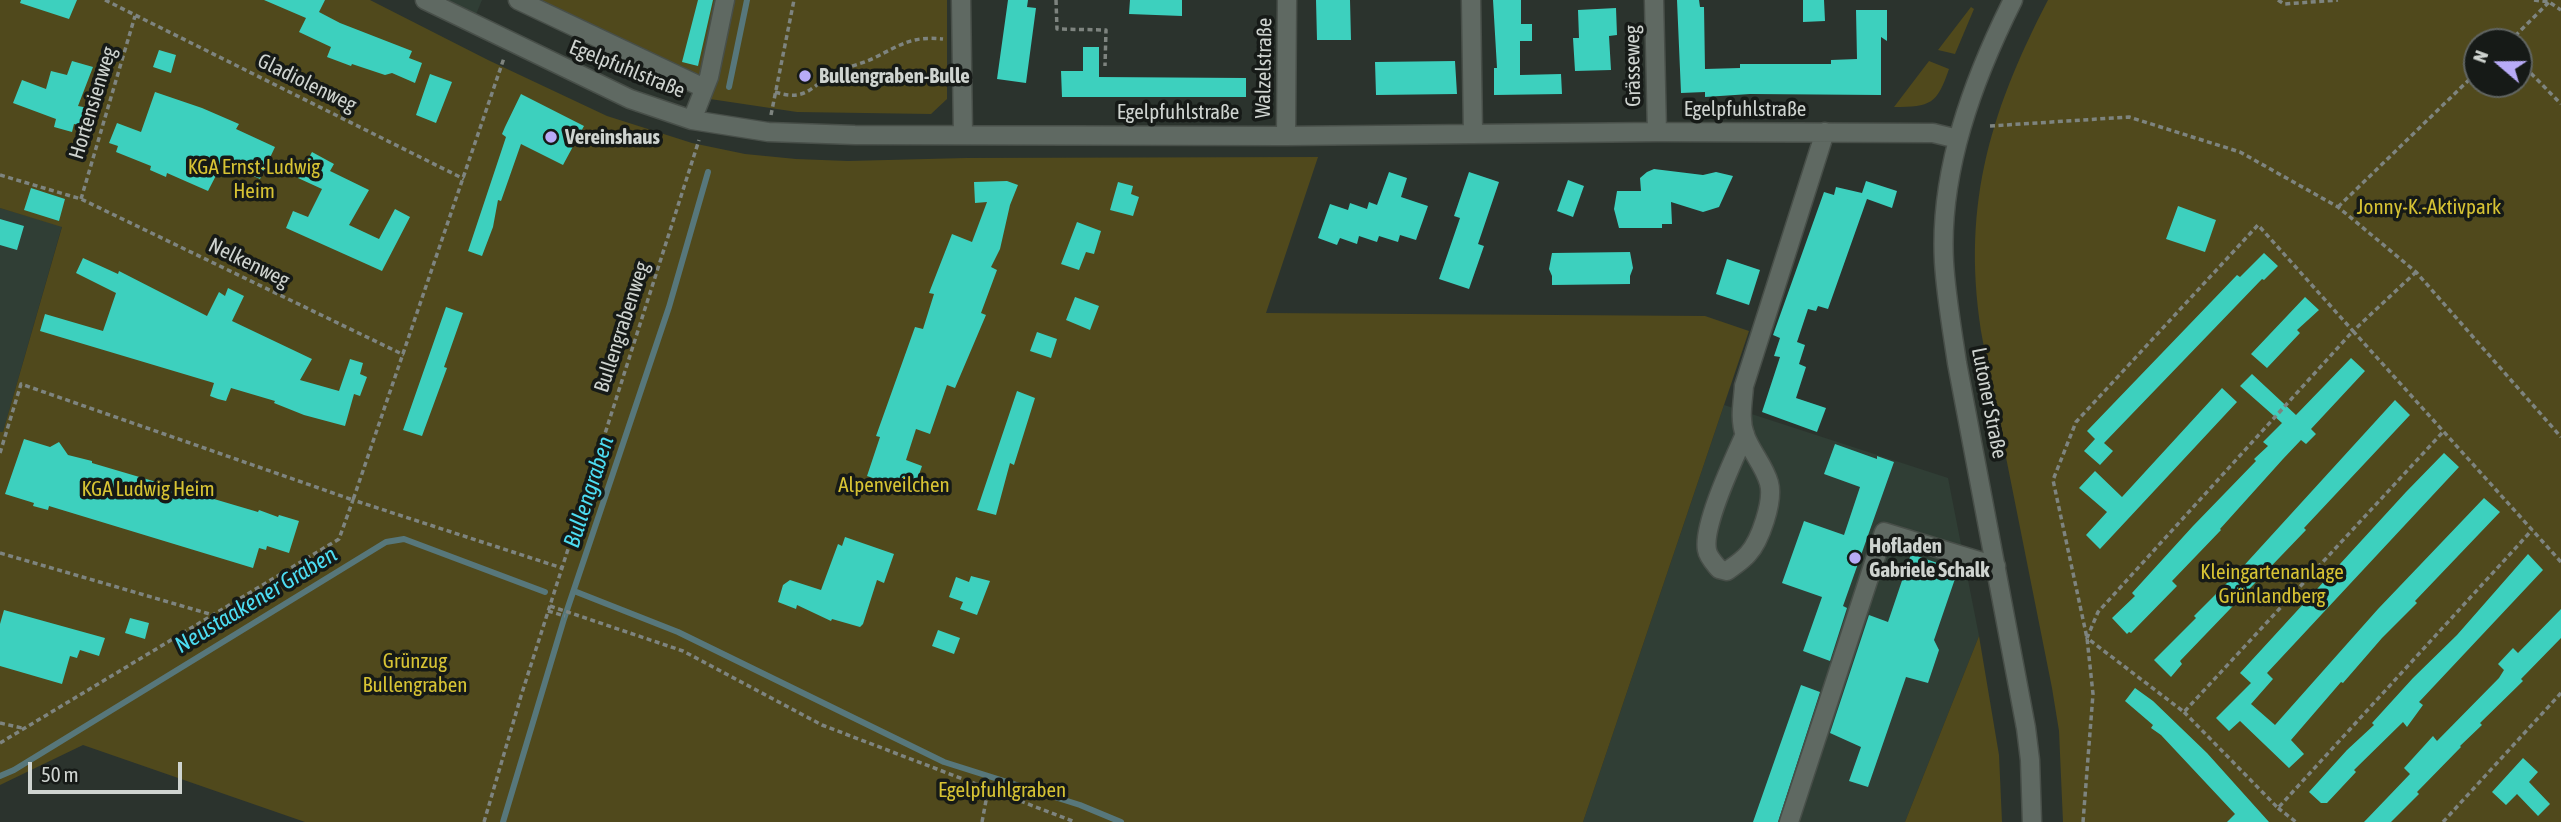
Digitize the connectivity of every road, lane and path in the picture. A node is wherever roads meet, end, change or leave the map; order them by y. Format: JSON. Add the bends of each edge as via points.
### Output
{"nodes":[{"id":1,"x":104,"y":0,"type":"edge"},
{"id":2,"x":425,"y":0,"type":"edge"},
{"id":3,"x":518,"y":0,"type":"edge"},
{"id":4,"x":725,"y":0,"type":"edge"},
{"id":5,"x":794,"y":0,"type":"edge"},
{"id":6,"x":961,"y":0,"type":"edge"},
{"id":7,"x":1056,"y":0,"type":"edge"},
{"id":8,"x":1287,"y":0,"type":"edge"},
{"id":9,"x":1472,"y":0,"type":"edge"},
{"id":10,"x":1654,"y":0,"type":"edge"},
{"id":11,"x":2013,"y":0,"type":"edge"},
{"id":12,"x":2278,"y":0,"type":"edge"},
{"id":13,"x":2338,"y":0,"type":"edge"},
{"id":14,"x":2534,"y":0,"type":"edge"},
{"id":15,"x":2549,"y":2,"type":"junction"},
{"id":16,"x":2561,"y":10,"type":"edge"},
{"id":17,"x":135,"y":16,"type":"junction"},
{"id":18,"x":2523,"y":28,"type":"edge"},
{"id":19,"x":951,"y":40,"type":"dead end"},
{"id":20,"x":509,"y":42,"type":"junction"},
{"id":21,"x":1105,"y":66,"type":"dead end"},
{"id":22,"x":2533,"y":75,"type":"edge"},
{"id":23,"x":2463,"y":85,"type":"edge"},
{"id":24,"x":704,"y":88,"type":"junction"},
{"id":25,"x":775,"y":92,"type":"junction"},
{"id":26,"x":2561,"y":104,"type":"edge"},
{"id":27,"x":771,"y":115,"type":"dead end"},
{"id":28,"x":698,"y":121,"type":"junction"},
{"id":29,"x":1990,"y":126,"type":"dead end"},
{"id":30,"x":1657,"y":132,"type":"junction"},
{"id":31,"x":1825,"y":132,"type":"junction"},
{"id":32,"x":963,"y":134,"type":"junction"},
{"id":33,"x":1473,"y":134,"type":"junction"},
{"id":34,"x":1286,"y":136,"type":"junction"},
{"id":35,"x":1958,"y":139,"type":"junction"},
{"id":36,"x":0,"y":175,"type":"edge"},
{"id":37,"x":464,"y":179,"type":"junction"},
{"id":38,"x":81,"y":199,"type":"junction"},
{"id":39,"x":2338,"y":206,"type":"junction"},
{"id":40,"x":2416,"y":272,"type":"junction"},
{"id":41,"x":2353,"y":331,"type":"junction"},
{"id":42,"x":404,"y":355,"type":"junction"},
{"id":43,"x":2442,"y":433,"type":"junction"},
{"id":44,"x":1745,"y":434,"type":"junction"},
{"id":45,"x":2561,"y":437,"type":"edge"},
{"id":46,"x":0,"y":453,"type":"edge"},
{"id":47,"x":353,"y":500,"type":"junction"},
{"id":48,"x":2532,"y":530,"type":"junction"},
{"id":49,"x":0,"y":553,"type":"edge"},
{"id":50,"x":2561,"y":562,"type":"edge"},
{"id":51,"x":1996,"y":566,"type":"junction"},
{"id":52,"x":562,"y":568,"type":"junction"},
{"id":53,"x":549,"y":608,"type":"junction"},
{"id":54,"x":213,"y":615,"type":"junction"},
{"id":55,"x":565,"y":616,"type":"dead end"},
{"id":56,"x":2087,"y":638,"type":"junction"},
{"id":57,"x":2561,"y":693,"type":"edge"},
{"id":58,"x":2184,"y":712,"type":"junction"},
{"id":59,"x":0,"y":723,"type":"edge"},
{"id":60,"x":23,"y":729,"type":"junction"},
{"id":61,"x":0,"y":743,"type":"edge"},
{"id":62,"x":989,"y":789,"type":"junction"},
{"id":63,"x":2277,"y":808,"type":"junction"},
{"id":64,"x":484,"y":822,"type":"edge"},
{"id":65,"x":982,"y":822,"type":"edge"},
{"id":66,"x":1075,"y":822,"type":"edge"},
{"id":67,"x":1789,"y":822,"type":"edge"},
{"id":68,"x":2032,"y":822,"type":"edge"},
{"id":69,"x":2082,"y":822,"type":"edge"},
{"id":70,"x":2296,"y":822,"type":"edge"},
{"id":71,"x":2443,"y":822,"type":"edge"}],
"edges":[{"from":1,"to":17,"type":"path","name":"Gladiolenweg"},
{"from":2,"to":20,"type":"street","name":"Egelpfuhlstraße"},
{"from":3,"to":24,"type":"street"},
{"from":4,"to":24,"type":"street"},
{"from":5,"to":25,"type":"path"},
{"from":6,"to":32,"type":"street"},
{"from":7,"to":21,"type":"path","via":[[1057,29],[1106,30]]},
{"from":8,"to":34,"type":"street","name":"Walzelstraße"},
{"from":9,"to":33,"type":"street"},
{"from":10,"to":30,"type":"street","name":"Grässeweg"},
{"from":11,"to":35,"type":"street","name":"Lutoner Straße"},
{"from":12,"to":13,"type":"path","via":[[2284,4]]},
{"from":14,"to":15,"type":"path"},
{"from":15,"to":16,"type":"path"},
{"from":15,"to":18,"type":"path"},
{"from":17,"to":37,"type":"path","name":"Gladiolenweg"},
{"from":17,"to":38,"type":"path","name":"Hortensienweg"},
{"from":19,"to":25,"type":"path","via":[[905,41],[839,71],[804,93],[791,97]]},
{"from":20,"to":28,"type":"street","name":"Egelpfuhlstraße","via":[[611,91]]},
{"from":20,"to":37,"type":"path"},
{"from":22,"to":26,"type":"path"},
{"from":23,"to":39,"type":"path"},
{"from":24,"to":28,"type":"street"},
{"from":25,"to":27,"type":"path"},
{"from":28,"to":32,"type":"street","name":"Egelpfuhlstraße","via":[[768,132]]},
{"from":28,"to":52,"type":"path","name":"Bullengrabenweg"},
{"from":29,"to":39,"type":"path","via":[[2129,117],[2239,152]]},
{"from":30,"to":31,"type":"street","name":"Egelpfuhlstraße"},
{"from":30,"to":33,"type":"street","name":"Egelpfuhlstraße"},
{"from":31,"to":35,"type":"street","name":"Egelpfuhlstraße","via":[[1933,133]]},
{"from":31,"to":44,"type":"street","via":[[1744,386],[1741,417]]},
{"from":32,"to":34,"type":"street","name":"Egelpfuhlstraße"},
{"from":33,"to":34,"type":"street","name":"Egelpfuhlstraße"},
{"from":35,"to":51,"type":"street","name":"Lutoner Straße","via":[[1944,233],[1948,304]]},
{"from":36,"to":38,"type":"path","name":"Nelkenweg"},
{"from":37,"to":42,"type":"path"},
{"from":38,"to":42,"type":"path","name":"Nelkenweg"},
{"from":39,"to":40,"type":"path"},
{"from":40,"to":41,"type":"path"},
{"from":40,"to":45,"type":"path"},
{"from":41,"to":43,"type":"path"},
{"from":41,"to":56,"type":"path","via":[[2098,612]]},
{"from":41,"to":56,"type":"path","via":[[2258,225],[2076,422],[2053,480]]},
{"from":42,"to":47,"type":"path"},
{"from":43,"to":48,"type":"path"},
{"from":43,"to":58,"type":"path"},
{"from":44,"to":44,"type":"street","via":[[1770,486],[1769,505],[1750,553],[1727,571],[1718,569],[1712,560],[1707,536]]},
{"from":46,"to":47,"type":"path","via":[[21,384]]},
{"from":47,"to":52,"type":"path"},
{"from":47,"to":54,"type":"path","via":[[339,539]]},
{"from":48,"to":50,"type":"path"},
{"from":48,"to":63,"type":"path"},
{"from":49,"to":54,"type":"path"},
{"from":51,"to":67,"type":"street","via":[[1884,532]]},
{"from":51,"to":68,"type":"street","name":"Lutoner Straße","via":[[2026,728]]},
{"from":52,"to":53,"type":"path","name":"Bullengrabenweg"},
{"from":53,"to":55,"type":"path"},
{"from":53,"to":62,"type":"path","via":[[683,651],[822,725]]},
{"from":53,"to":64,"type":"path","name":"Bullengrabenweg"},
{"from":54,"to":60,"type":"path"},
{"from":56,"to":58,"type":"path"},
{"from":56,"to":69,"type":"path","via":[[2093,694]]},
{"from":57,"to":71,"type":"path"},
{"from":58,"to":63,"type":"path"},
{"from":59,"to":60,"type":"path"},
{"from":60,"to":61,"type":"path"},
{"from":62,"to":65,"type":"path"},
{"from":62,"to":66,"type":"path"},
{"from":63,"to":70,"type":"path"}]}
